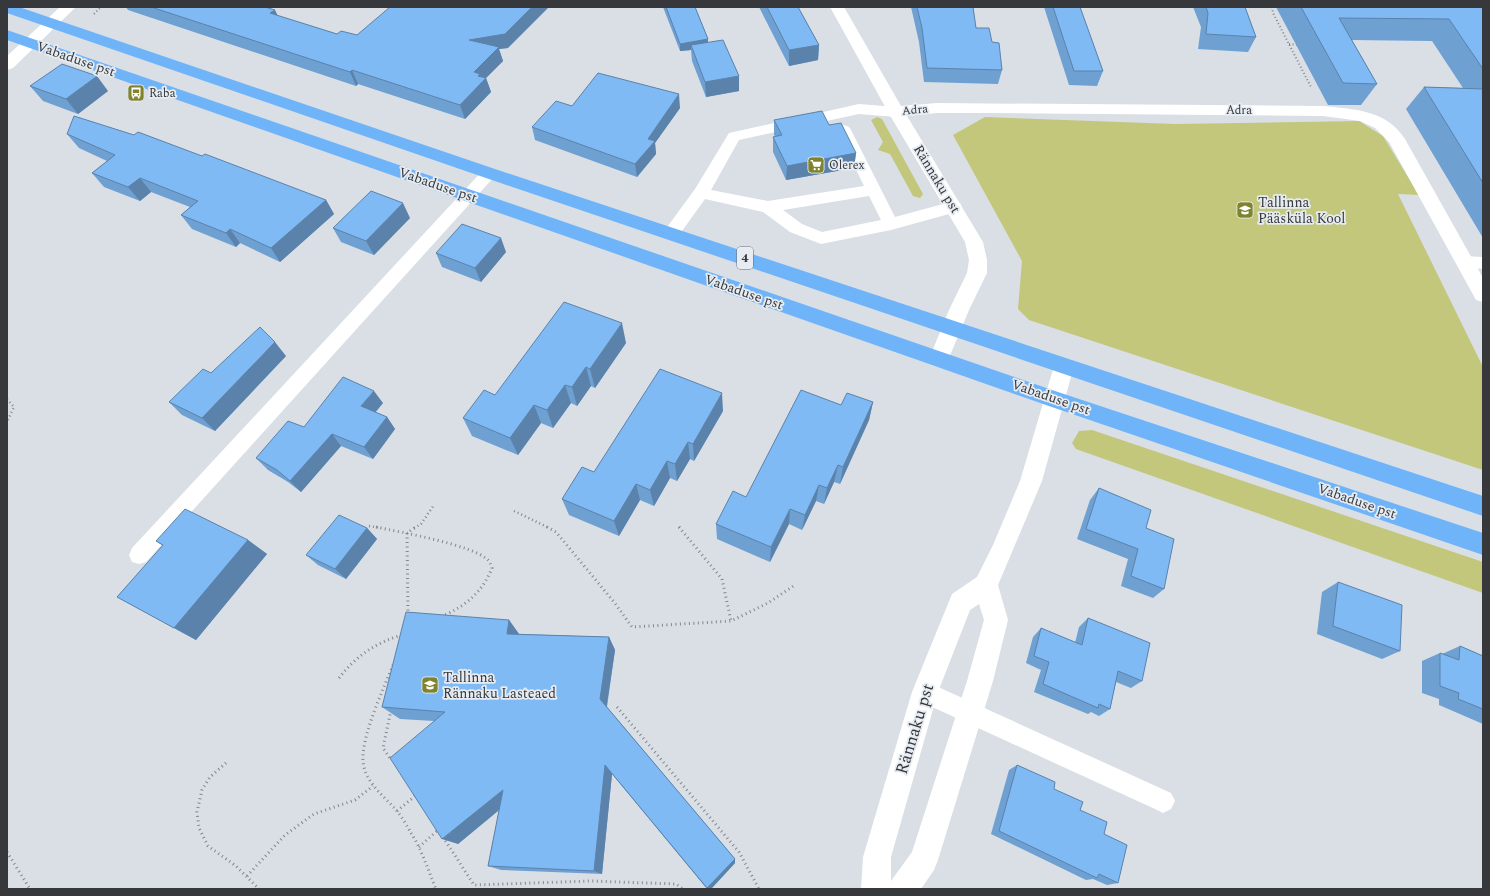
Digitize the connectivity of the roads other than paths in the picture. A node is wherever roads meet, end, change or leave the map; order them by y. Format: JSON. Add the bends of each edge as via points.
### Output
{"nodes":[{"id":1,"x":69,"y":7,"type":"edge"},
{"id":2,"x":837,"y":7,"type":"edge"},
{"id":3,"x":7,"y":8,"type":"edge"},
{"id":4,"x":51,"y":23,"type":"junction"},
{"id":5,"x":7,"y":35,"type":"edge"},
{"id":6,"x":31,"y":43,"type":"junction"},
{"id":7,"x":7,"y":65,"type":"edge"},
{"id":8,"x":896,"y":112,"type":"junction"},
{"id":9,"x":836,"y":114,"type":"junction"},
{"id":10,"x":489,"y":173,"type":"junction"},
{"id":11,"x":874,"y":190,"type":"junction"},
{"id":12,"x":701,"y":193,"type":"junction"},
{"id":13,"x":469,"y":196,"type":"junction"},
{"id":14,"x":768,"y":207,"type":"junction"},
{"id":15,"x":954,"y":207,"type":"junction"},
{"id":16,"x":890,"y":224,"type":"junction"},
{"id":17,"x":671,"y":234,"type":"junction"},
{"id":18,"x":1464,"y":262,"type":"junction"},
{"id":19,"x":1483,"y":263,"type":"edge"},
{"id":20,"x":1483,"y":296,"type":"edge"},
{"id":21,"x":951,"y":328,"type":"junction"},
{"id":22,"x":939,"y":359,"type":"junction"},
{"id":23,"x":1064,"y":366,"type":"junction"},
{"id":24,"x":1054,"y":399,"type":"junction"},
{"id":25,"x":1483,"y":506,"type":"edge"},
{"id":26,"x":1483,"y":544,"type":"edge"},
{"id":27,"x":139,"y":555,"type":"dead end"},
{"id":28,"x":986,"y":585,"type":"junction"},
{"id":29,"x":925,"y":692,"type":"junction"},
{"id":30,"x":969,"y":712,"type":"junction"},
{"id":31,"x":1163,"y":801,"type":"dead end"},
{"id":32,"x":876,"y":889,"type":"edge"},
{"id":33,"x":902,"y":889,"type":"edge"}],
"edges":[{"from":1,"to":4,"type":"street"},
{"from":2,"to":8,"type":"street","name":"Rännaku pst"},
{"from":3,"to":4,"type":"highway","name":"Vabaduse pst","number":"4"},
{"from":4,"to":6,"type":"street"},
{"from":4,"to":10,"type":"highway","name":"Vabaduse pst","number":"4"},
{"from":5,"to":6,"type":"highway","name":"Vabaduse pst","number":"4"},
{"from":6,"to":7,"type":"street"},
{"from":6,"to":13,"type":"highway","name":"Vabaduse pst","number":"4"},
{"from":8,"to":9,"type":"lane","via":[[859,109]]},
{"from":8,"to":15,"type":"street","name":"Rännaku pst"},
{"from":8,"to":18,"type":"street","name":"Adra","via":[[976,108],[1323,111],[1363,116],[1381,124],[1396,139]]},
{"from":9,"to":11,"type":"lane"},
{"from":9,"to":12,"type":"lane","via":[[734,136]]},
{"from":10,"to":13,"type":"lane"},
{"from":10,"to":17,"type":"highway","name":"Vabaduse pst","number":"4"},
{"from":11,"to":14,"type":"lane"},
{"from":11,"to":16,"type":"lane"},
{"from":12,"to":14,"type":"lane"},
{"from":12,"to":17,"type":"lane"},
{"from":13,"to":22,"type":"highway","name":"Vabaduse pst","number":"4"},
{"from":13,"to":27,"type":"lane"},
{"from":14,"to":16,"type":"lane","via":[[796,228],[821,238]]},
{"from":15,"to":16,"type":"lane"},
{"from":15,"to":21,"type":"street","name":"Rännaku pst","via":[[974,242],[978,260],[977,273]]},
{"from":17,"to":21,"type":"highway","name":"Vabaduse pst","number":"4"},
{"from":18,"to":19,"type":"lane"},
{"from":18,"to":20,"type":"street","name":"Adra"},
{"from":21,"to":22,"type":"street","name":"Rännaku pst"},
{"from":21,"to":23,"type":"highway","name":"Vabaduse pst","number":"4"},
{"from":22,"to":24,"type":"highway","name":"Vabaduse pst","number":"4"},
{"from":23,"to":24,"type":"street"},
{"from":23,"to":25,"type":"highway","name":"Vabaduse pst","number":"4"},
{"from":24,"to":26,"type":"highway","name":"Vabaduse pst","number":"4"},
{"from":24,"to":28,"type":"street","via":[[1031,481]]},
{"from":28,"to":29,"type":"street","name":"Rännaku pst","via":[[961,602]]},
{"from":28,"to":30,"type":"street","via":[[996,620]]},
{"from":29,"to":30,"type":"lane"},
{"from":29,"to":32,"type":"street","name":"Rännaku pst","via":[[877,857]]},
{"from":30,"to":31,"type":"lane"},
{"from":30,"to":33,"type":"street","via":[[924,860]]}]}
